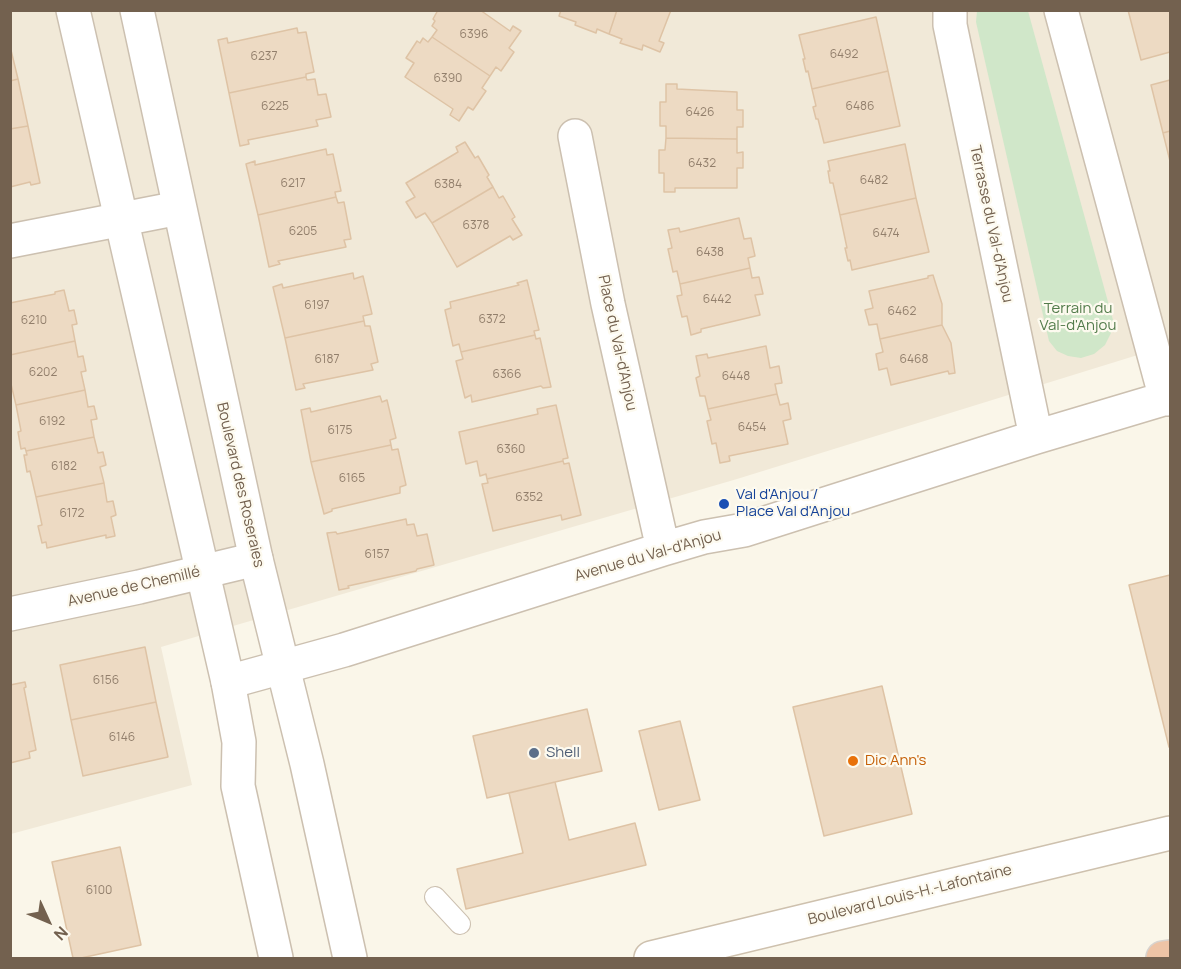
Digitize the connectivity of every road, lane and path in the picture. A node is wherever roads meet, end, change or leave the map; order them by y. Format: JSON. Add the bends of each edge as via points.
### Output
{"nodes":[{"id":1,"x":74,"y":10,"type":"edge"},
{"id":2,"x":136,"y":10,"type":"edge"},
{"id":3,"x":950,"y":10,"type":"edge"},
{"id":4,"x":1061,"y":10,"type":"edge"},
{"id":5,"x":575,"y":136,"type":"dead end"},
{"id":6,"x":179,"y":208,"type":"junction"},
{"id":7,"x":122,"y":220,"type":"junction"},
{"id":8,"x":10,"y":241,"type":"edge"},
{"id":9,"x":1168,"y":398,"type":"edge"},
{"id":10,"x":1036,"y":437,"type":"junction"},
{"id":11,"x":663,"y":549,"type":"junction"},
{"id":12,"x":256,"y":559,"type":"junction"},
{"id":13,"x":203,"y":571,"type":"junction"},
{"id":14,"x":10,"y":614,"type":"edge"},
{"id":15,"x":282,"y":668,"type":"junction"},
{"id":16,"x":228,"y":682,"type":"junction"},
{"id":17,"x":1170,"y":833,"type":"edge"},
{"id":18,"x":435,"y":897,"type":"dead end"},
{"id":19,"x":460,"y":924,"type":"dead end"},
{"id":20,"x":1170,"y":957,"type":"edge"},
{"id":21,"x":276,"y":958,"type":"edge"},
{"id":22,"x":350,"y":958,"type":"edge"},
{"id":23,"x":651,"y":958,"type":"edge"},
{"id":24,"x":1163,"y":958,"type":"edge"}],
"edges":[{"from":1,"to":7,"type":"street"},
{"from":2,"to":6,"type":"street","name":"Boulevard des Roseraies"},
{"from":3,"to":10,"type":"street","name":"Terrasse du Val-d'Anjou"},
{"from":4,"to":9,"type":"street"},
{"from":5,"to":11,"type":"street","name":"Place du Val-d'Anjou"},
{"from":6,"to":7,"type":"street"},
{"from":6,"to":12,"type":"street","name":"Boulevard des Roseraies"},
{"from":7,"to":8,"type":"street"},
{"from":7,"to":13,"type":"street"},
{"from":9,"to":10,"type":"street","name":"Avenue du Val-d'Anjou"},
{"from":10,"to":11,"type":"street","name":"Avenue du Val-d'Anjou","via":[[744,530]]},
{"from":11,"to":15,"type":"street","name":"Avenue du Val-d'Anjou"},
{"from":12,"to":13,"type":"street","name":"Avenue de Chemillé"},
{"from":12,"to":15,"type":"street","name":"Boulevard des Roseraies"},
{"from":13,"to":14,"type":"street","name":"Avenue de Chemillé"},
{"from":13,"to":16,"type":"street"},
{"from":15,"to":16,"type":"street","name":"Avenue du Val-d'Anjou"},
{"from":15,"to":22,"type":"street","name":"Boulevard des Roseraies"},
{"from":16,"to":21,"type":"street","via":[[238,742],[238,786]]},
{"from":17,"to":23,"type":"street","name":"Boulevard Louis-H.-Lafontaine"},
{"from":18,"to":19,"type":"lane"},
{"from":20,"to":24,"type":"highway"}]}
